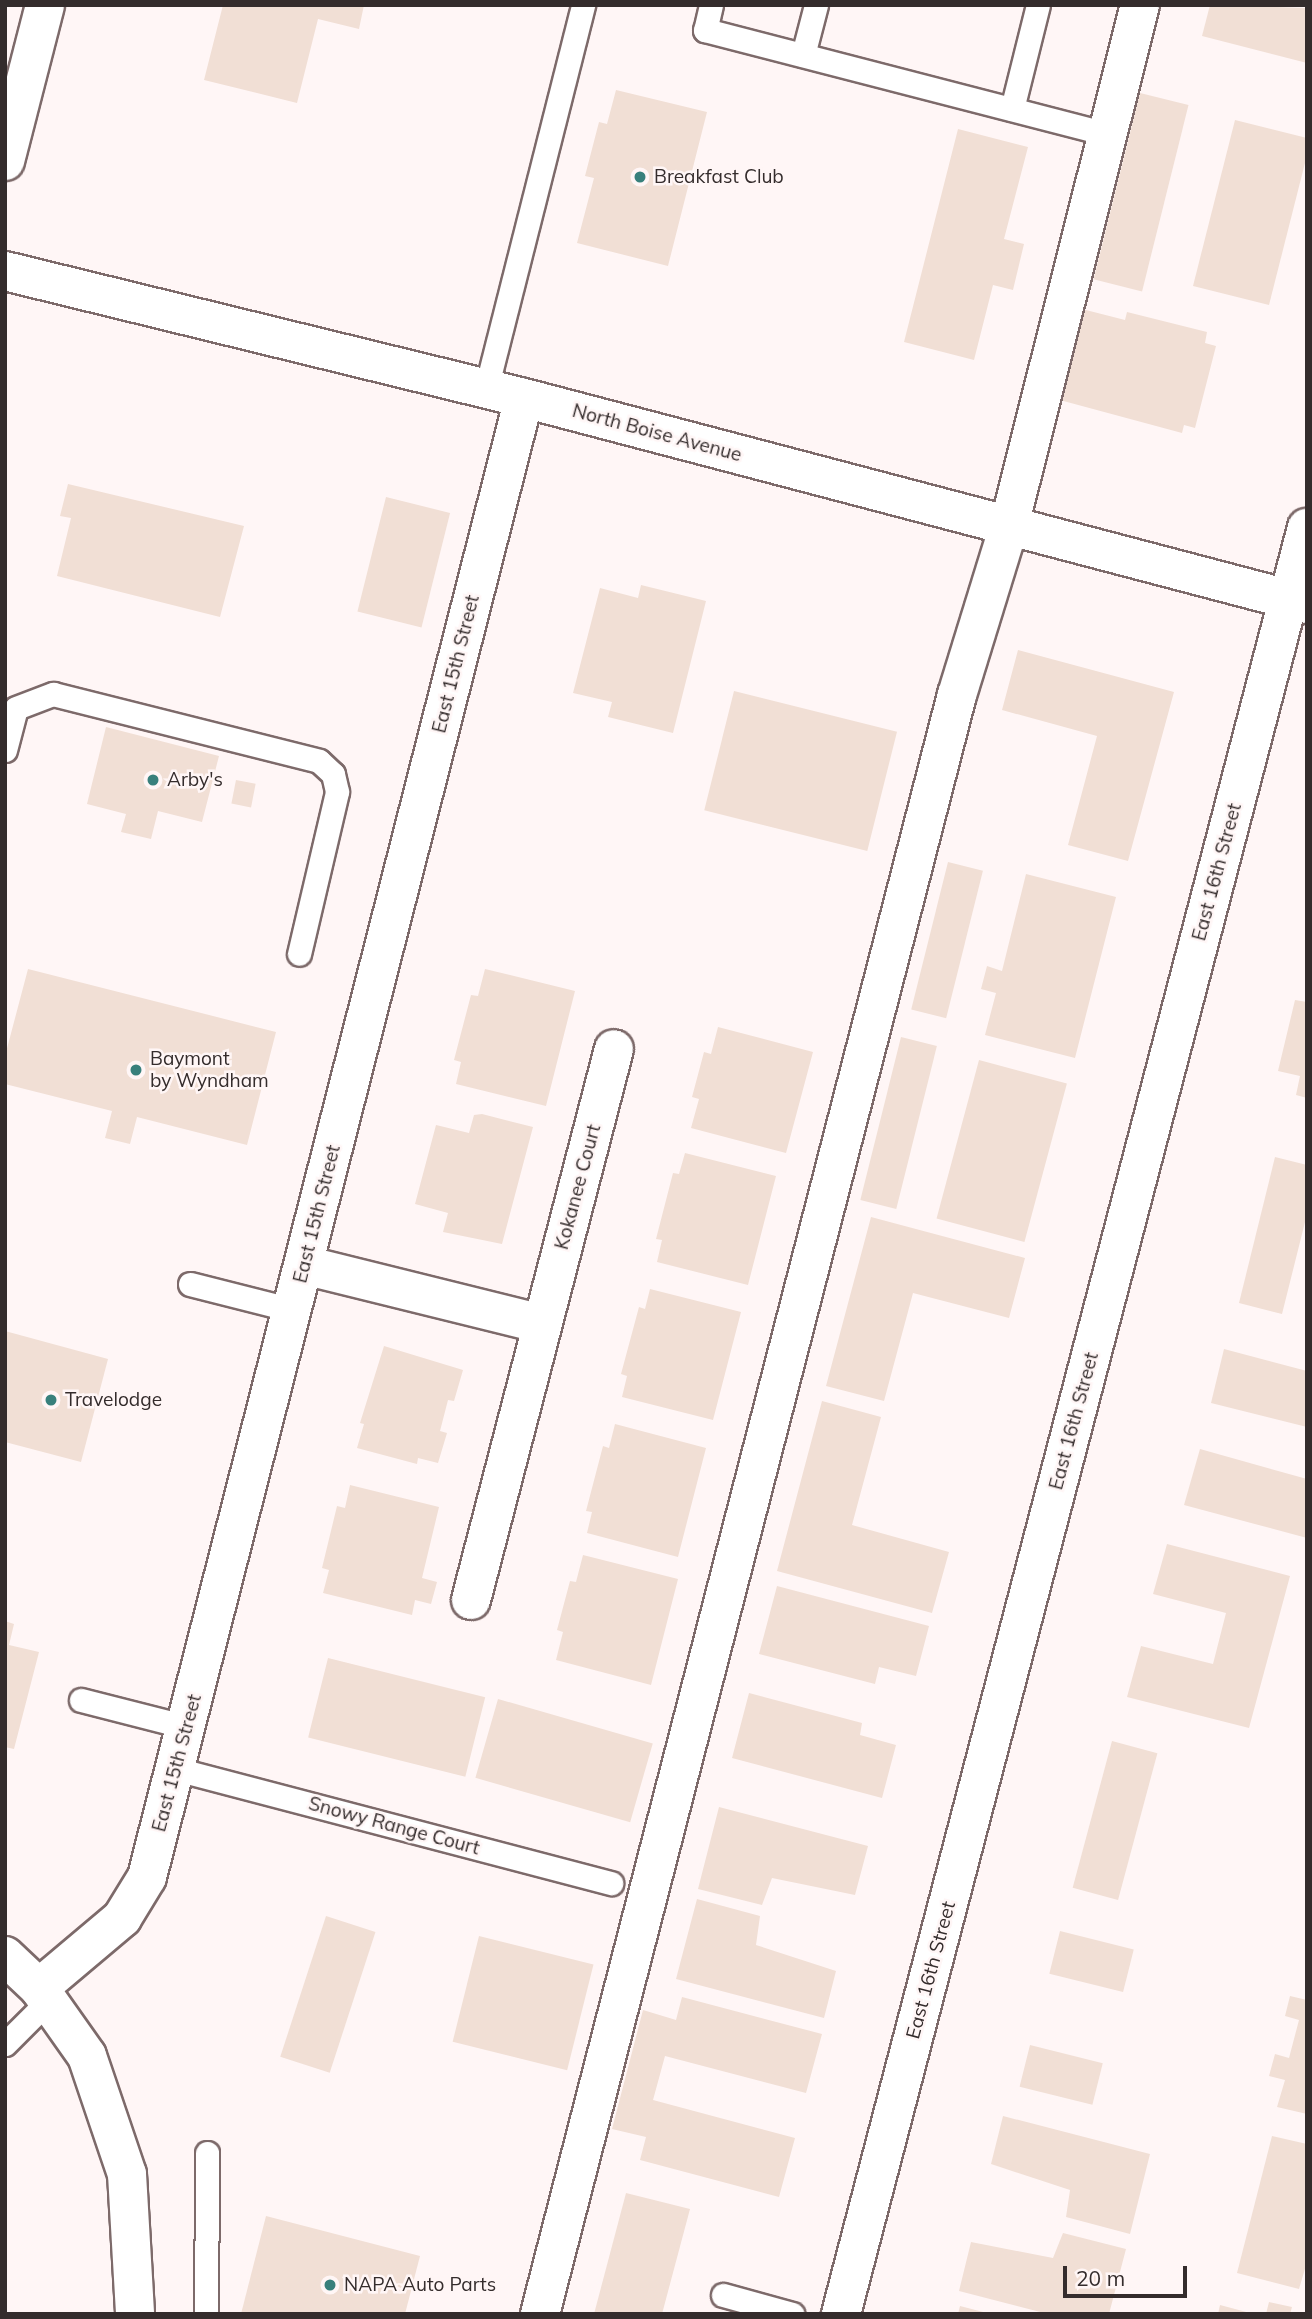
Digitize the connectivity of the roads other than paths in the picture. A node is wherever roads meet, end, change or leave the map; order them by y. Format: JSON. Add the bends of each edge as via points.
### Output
{"nodes":[{"id":1,"x":45,"y":5,"type":"edge"},
{"id":2,"x":583,"y":5,"type":"edge"},
{"id":3,"x":711,"y":5,"type":"edge"},
{"id":4,"x":816,"y":5,"type":"edge"},
{"id":5,"x":1038,"y":5,"type":"edge"},
{"id":6,"x":1140,"y":5,"type":"edge"},
{"id":7,"x":803,"y":55,"type":"junction"},
{"id":8,"x":1012,"y":110,"type":"junction"},
{"id":9,"x":1107,"y":134,"type":"junction"},
{"id":10,"x":5,"y":161,"type":"edge"},
{"id":11,"x":5,"y":271,"type":"edge"},
{"id":12,"x":486,"y":389,"type":"junction"},
{"id":13,"x":524,"y":398,"type":"junction"},
{"id":14,"x":1009,"y":526,"type":"junction"},
{"id":15,"x":1307,"y":528,"type":"edge"},
{"id":16,"x":1298,"y":601,"type":"edge"},
{"id":17,"x":5,"y":750,"type":"edge"},
{"id":18,"x":299,"y":954,"type":"dead end"},
{"id":19,"x":614,"y":1049,"type":"dead end"},
{"id":20,"x":304,"y":1265,"type":"junction"},
{"id":21,"x":190,"y":1284,"type":"dead end"},
{"id":22,"x":293,"y":1310,"type":"junction"},
{"id":23,"x":542,"y":1324,"type":"junction"},
{"id":24,"x":471,"y":1600,"type":"dead end"},
{"id":25,"x":81,"y":1700,"type":"dead end"},
{"id":26,"x":187,"y":1727,"type":"junction"},
{"id":27,"x":176,"y":1769,"type":"junction"},
{"id":28,"x":611,"y":1883,"type":"dead end"},
{"id":29,"x":5,"y":1956,"type":"edge"},
{"id":30,"x":43,"y":1994,"type":"junction"},
{"id":31,"x":5,"y":2044,"type":"edge"},
{"id":32,"x":207,"y":2153,"type":"dead end"},
{"id":33,"x":723,"y":2295,"type":"dead end"},
{"id":34,"x":135,"y":2314,"type":"edge"},
{"id":35,"x":206,"y":2314,"type":"edge"},
{"id":36,"x":540,"y":2314,"type":"edge"},
{"id":37,"x":792,"y":2314,"type":"edge"},
{"id":38,"x":841,"y":2314,"type":"edge"}],
"edges":[{"from":1,"to":10,"type":"main road"},
{"from":2,"to":12,"type":"lane"},
{"from":3,"to":7,"type":"lane","via":[[705,30]]},
{"from":4,"to":7,"type":"lane"},
{"from":5,"to":8,"type":"lane"},
{"from":6,"to":9,"type":"main road"},
{"from":7,"to":8,"type":"lane"},
{"from":8,"to":9,"type":"lane"},
{"from":9,"to":14,"type":"main road"},
{"from":11,"to":12,"type":"main road","name":"North Boise Avenue"},
{"from":12,"to":13,"type":"main road","name":"North Boise Avenue"},
{"from":13,"to":14,"type":"main road","name":"North Boise Avenue"},
{"from":13,"to":20,"type":"main road","name":"East 15th Street"},
{"from":14,"to":16,"type":"main road","name":"North Boise Avenue"},
{"from":14,"to":36,"type":"main road","via":[[960,681]]},
{"from":15,"to":16,"type":"main road","name":"East 16th Street"},
{"from":16,"to":38,"type":"main road","name":"East 16th Street"},
{"from":17,"to":18,"type":"lane","via":[[16,708],[53,694],[319,761],[333,774],[337,792]]},
{"from":19,"to":23,"type":"main road","name":"Kokanee Court"},
{"from":20,"to":22,"type":"main road","name":"East 15th Street"},
{"from":20,"to":23,"type":"main road"},
{"from":21,"to":22,"type":"lane"},
{"from":22,"to":26,"type":"main road","name":"East 15th Street"},
{"from":23,"to":24,"type":"main road","name":"Kokanee Court"},
{"from":25,"to":26,"type":"lane"},
{"from":26,"to":27,"type":"main road","name":"East 15th Street"},
{"from":27,"to":28,"type":"lane","name":"Snowy Range Court"},
{"from":27,"to":30,"type":"main road","name":"East 15th Street","via":[[146,1877],[122,1918]]},
{"from":29,"to":30,"type":"main road"},
{"from":30,"to":31,"type":"lane"},
{"from":30,"to":34,"type":"main road","via":[[87,2056],[127,2174]]},
{"from":32,"to":35,"type":"lane"},
{"from":33,"to":37,"type":"lane"}]}
